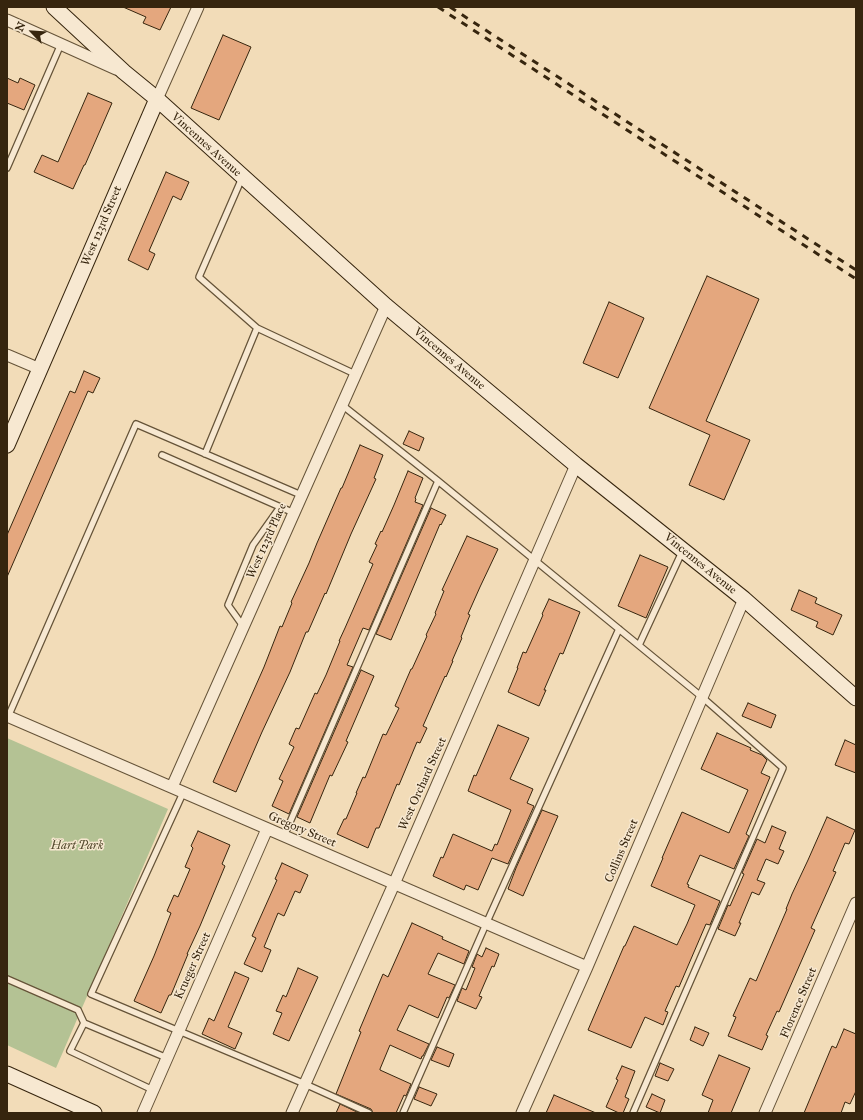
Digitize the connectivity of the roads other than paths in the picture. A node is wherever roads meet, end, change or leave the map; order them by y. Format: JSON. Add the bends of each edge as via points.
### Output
{"nodes":[{"id":1,"x":54,"y":7,"type":"edge"},
{"id":2,"x":198,"y":7,"type":"edge"},
{"id":3,"x":7,"y":20,"type":"edge"},
{"id":4,"x":61,"y":44,"type":"junction"},
{"id":5,"x":124,"y":72,"type":"junction"},
{"id":6,"x":157,"y":100,"type":"junction"},
{"id":7,"x":7,"y":168,"type":"edge"},
{"id":8,"x":242,"y":177,"type":"junction"},
{"id":9,"x":386,"y":306,"type":"junction"},
{"id":10,"x":257,"y":328,"type":"junction"},
{"id":11,"x":7,"y":355,"type":"edge"},
{"id":12,"x":40,"y":369,"type":"junction"},
{"id":13,"x":355,"y":374,"type":"junction"},
{"id":14,"x":342,"y":404,"type":"junction"},
{"id":15,"x":7,"y":445,"type":"edge"},
{"id":16,"x":205,"y":454,"type":"junction"},
{"id":17,"x":162,"y":455,"type":"dead end"},
{"id":18,"x":576,"y":465,"type":"junction"},
{"id":19,"x":438,"y":481,"type":"junction"},
{"id":20,"x":301,"y":495,"type":"junction"},
{"id":21,"x":280,"y":507,"type":"junction"},
{"id":22,"x":294,"y":512,"type":"junction"},
{"id":23,"x":683,"y":550,"type":"junction"},
{"id":24,"x":535,"y":561,"type":"junction"},
{"id":25,"x":744,"y":599,"type":"junction"},
{"id":26,"x":243,"y":627,"type":"junction"},
{"id":27,"x":619,"y":629,"type":"junction"},
{"id":28,"x":639,"y":645,"type":"junction"},
{"id":29,"x":702,"y":697,"type":"junction"},
{"id":30,"x":856,"y":698,"type":"edge"},
{"id":31,"x":8,"y":717,"type":"edge"},
{"id":32,"x":172,"y":788,"type":"junction"},
{"id":33,"x":184,"y":792,"type":"junction"},
{"id":34,"x":267,"y":829,"type":"junction"},
{"id":35,"x":284,"y":836,"type":"junction"},
{"id":36,"x":394,"y":884,"type":"junction"},
{"id":37,"x":856,"y":903,"type":"edge"},
{"id":38,"x":486,"y":924,"type":"junction"},
{"id":39,"x":586,"y":967,"type":"junction"},
{"id":40,"x":7,"y":980,"type":"edge"},
{"id":41,"x":84,"y":1023,"type":"junction"},
{"id":42,"x":179,"y":1031,"type":"junction"},
{"id":43,"x":167,"y":1058,"type":"junction"},
{"id":44,"x":7,"y":1074,"type":"edge"},
{"id":45,"x":305,"y":1084,"type":"junction"},
{"id":46,"x":153,"y":1090,"type":"junction"},
{"id":47,"x":94,"y":1113,"type":"edge"},
{"id":48,"x":143,"y":1113,"type":"edge"},
{"id":49,"x":292,"y":1113,"type":"edge"},
{"id":50,"x":369,"y":1113,"type":"edge"},
{"id":51,"x":403,"y":1113,"type":"edge"},
{"id":52,"x":522,"y":1113,"type":"edge"},
{"id":53,"x":633,"y":1113,"type":"edge"},
{"id":54,"x":765,"y":1113,"type":"edge"}],
"edges":[{"from":1,"to":5,"type":"main road","name":"Vincennes Avenue"},
{"from":2,"to":6,"type":"street","name":"West 123rd Street"},
{"from":3,"to":4,"type":"street"},
{"from":4,"to":5,"type":"street"},
{"from":4,"to":7,"type":"lane"},
{"from":5,"to":6,"type":"main road","name":"Vincennes Avenue"},
{"from":6,"to":8,"type":"main road","name":"Vincennes Avenue"},
{"from":6,"to":12,"type":"main road","name":"West 123rd Street"},
{"from":8,"to":9,"type":"main road","name":"Vincennes Avenue"},
{"from":8,"to":10,"type":"lane","via":[[199,277]]},
{"from":9,"to":13,"type":"street","name":"West 123rd Place"},
{"from":9,"to":18,"type":"main road","name":"Vincennes Avenue"},
{"from":10,"to":13,"type":"lane"},
{"from":10,"to":16,"type":"lane"},
{"from":11,"to":12,"type":"street"},
{"from":12,"to":15,"type":"main road","name":"West 123rd Street"},
{"from":13,"to":14,"type":"street","name":"West 123rd Place"},
{"from":14,"to":19,"type":"lane"},
{"from":14,"to":20,"type":"street","name":"West 123rd Place"},
{"from":16,"to":20,"type":"lane"},
{"from":16,"to":31,"type":"lane","via":[[136,424]]},
{"from":17,"to":21,"type":"lane"},
{"from":18,"to":23,"type":"main road","name":"Vincennes Avenue"},
{"from":18,"to":24,"type":"street","name":"West Orchard Street"},
{"from":19,"to":24,"type":"lane"},
{"from":19,"to":35,"type":"lane"},
{"from":20,"to":22,"type":"street","name":"West 123rd Place"},
{"from":21,"to":22,"type":"lane"},
{"from":21,"to":26,"type":"lane","via":[[253,545],[228,605]]},
{"from":22,"to":26,"type":"street","name":"West 123rd Place"},
{"from":23,"to":25,"type":"main road","name":"Vincennes Avenue"},
{"from":23,"to":28,"type":"lane"},
{"from":24,"to":27,"type":"lane"},
{"from":24,"to":36,"type":"street","name":"West Orchard Street"},
{"from":25,"to":29,"type":"street","name":"Collins Street"},
{"from":25,"to":30,"type":"main road","name":"Vincennes Avenue"},
{"from":26,"to":32,"type":"street","name":"West 123rd Place"},
{"from":27,"to":28,"type":"lane"},
{"from":27,"to":38,"type":"lane"},
{"from":28,"to":29,"type":"lane"},
{"from":29,"to":39,"type":"street","name":"Collins Street"},
{"from":29,"to":53,"type":"lane","via":[[784,768]]},
{"from":31,"to":32,"type":"street","name":"Gregory Street"},
{"from":32,"to":33,"type":"street","name":"Gregory Street"},
{"from":33,"to":34,"type":"street","name":"Gregory Street"},
{"from":33,"to":42,"type":"lane","via":[[91,994]]},
{"from":34,"to":35,"type":"street","name":"Gregory Street"},
{"from":34,"to":42,"type":"street","name":"Krueger Street"},
{"from":35,"to":36,"type":"street","name":"Gregory Street"},
{"from":36,"to":38,"type":"street","name":"Gregory Street"},
{"from":36,"to":45,"type":"street","name":"West Orchard Street"},
{"from":37,"to":54,"type":"street","name":"Florence Street"},
{"from":38,"to":39,"type":"street","name":"Gregory Street"},
{"from":38,"to":51,"type":"lane"},
{"from":39,"to":52,"type":"street","name":"Collins Street"},
{"from":40,"to":41,"type":"lane","via":[[78,1010]]},
{"from":41,"to":43,"type":"lane"},
{"from":41,"to":46,"type":"lane","via":[[70,1051]]},
{"from":42,"to":43,"type":"street","name":"Krueger Street"},
{"from":42,"to":45,"type":"lane"},
{"from":43,"to":46,"type":"street","name":"Krueger Street"},
{"from":44,"to":47,"type":"main road"},
{"from":45,"to":49,"type":"street","name":"West Orchard Street"},
{"from":45,"to":50,"type":"lane"},
{"from":46,"to":48,"type":"street","name":"Krueger Street"}]}
